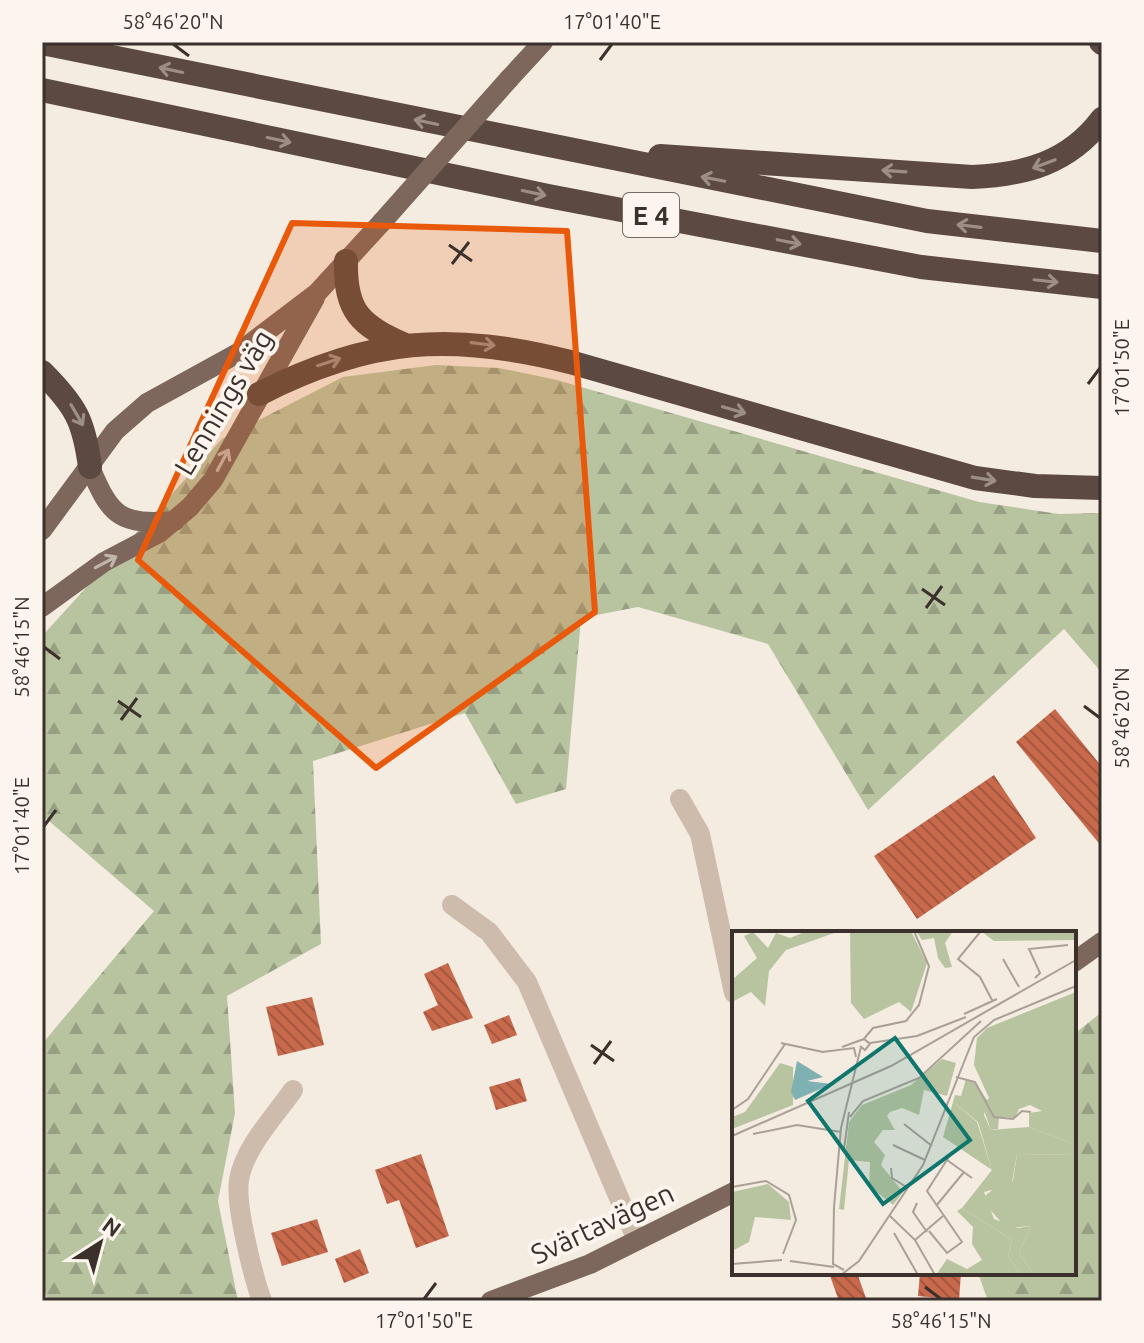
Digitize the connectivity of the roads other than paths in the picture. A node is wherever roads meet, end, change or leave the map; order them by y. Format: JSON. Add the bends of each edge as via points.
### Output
{"nodes":[{"id":1,"x":543,"y":42,"type":"edge"},
{"id":2,"x":42,"y":43,"type":"edge"},
{"id":3,"x":42,"y":90,"type":"edge"},
{"id":4,"x":1102,"y":119,"type":"edge"},
{"id":5,"x":557,"y":149,"type":"junction"},
{"id":6,"x":1102,"y":241,"type":"edge"},
{"id":7,"x":346,"y":261,"type":"junction"},
{"id":8,"x":1102,"y":287,"type":"edge"},
{"id":9,"x":317,"y":293,"type":"junction"},
{"id":10,"x":405,"y":345,"type":"junction"},
{"id":11,"x":42,"y":372,"type":"edge"},
{"id":12,"x":259,"y":394,"type":"junction"},
{"id":13,"x":90,"y":467,"type":"junction"},
{"id":14,"x":1102,"y":488,"type":"edge"},
{"id":15,"x":175,"y":521,"type":"junction"},
{"id":16,"x":42,"y":530,"type":"edge"},
{"id":17,"x":42,"y":607,"type":"edge"},
{"id":18,"x":680,"y":799,"type":"dead end"},
{"id":19,"x":452,"y":905,"type":"dead end"},
{"id":20,"x":1102,"y":942,"type":"edge"},
{"id":21,"x":1076,"y":961,"type":"edge"},
{"id":22,"x":732,"y":984,"type":"edge"},
{"id":23,"x":293,"y":1090,"type":"dead end"},
{"id":24,"x":732,"y":1193,"type":"edge"},
{"id":25,"x":637,"y":1240,"type":"junction"},
{"id":26,"x":262,"y":1301,"type":"edge"},
{"id":27,"x":491,"y":1301,"type":"edge"}],
"edges":[{"from":1,"to":7,"type":"main road","bridge":true},
{"from":5,"to":2,"type":"highway","number":"E 4","one_way":true},
{"from":3,"to":8,"type":"highway","number":"E 4","one_way":true,"via":[[533,193],[921,267]]},
{"from":4,"to":5,"type":"highway","one_way":true,"via":[[1066,155],[1048,164],[972,177]]},
{"from":6,"to":5,"type":"highway","number":"E 4","one_way":true,"via":[[927,221]]},
{"from":7,"to":9,"type":"main road"},
{"from":7,"to":10,"type":"highway","via":[[345,292],[353,309],[367,325]]},
{"from":9,"to":12,"type":"main road","name":"Lennings väg"},
{"from":9,"to":13,"type":"main road","name":"Lennings väg","via":[[238,353],[147,403],[115,431]]},
{"from":12,"to":10,"type":"highway","one_way":true,"via":[[312,368]]},
{"from":10,"to":14,"type":"highway","one_way":true,"via":[[468,342],[511,347],[975,478]]},
{"from":11,"to":13,"type":"highway","one_way":true,"via":[[73,406],[85,429]]},
{"from":15,"to":12,"type":"main road","name":"Lennings väg","one_way":true,"via":[[213,480]]},
{"from":13,"to":15,"type":"main road","via":[[101,493],[119,515],[138,524]]},
{"from":13,"to":16,"type":"main road","name":"Lennings väg"},
{"from":17,"to":15,"type":"main road","name":"Lennings väg","one_way":true,"via":[[104,562]]},
{"from":18,"to":22,"type":"street","via":[[700,834]]},
{"from":19,"to":25,"type":"street","via":[[489,932],[527,982]]},
{"from":20,"to":21,"type":"main road"},
{"from":23,"to":26,"type":"street","via":[[254,1146],[239,1180]]},
{"from":24,"to":25,"type":"main road","name":"Svärtavägen"},
{"from":25,"to":27,"type":"main road","name":"Svärtavägen","via":[[590,1264]]}]}
